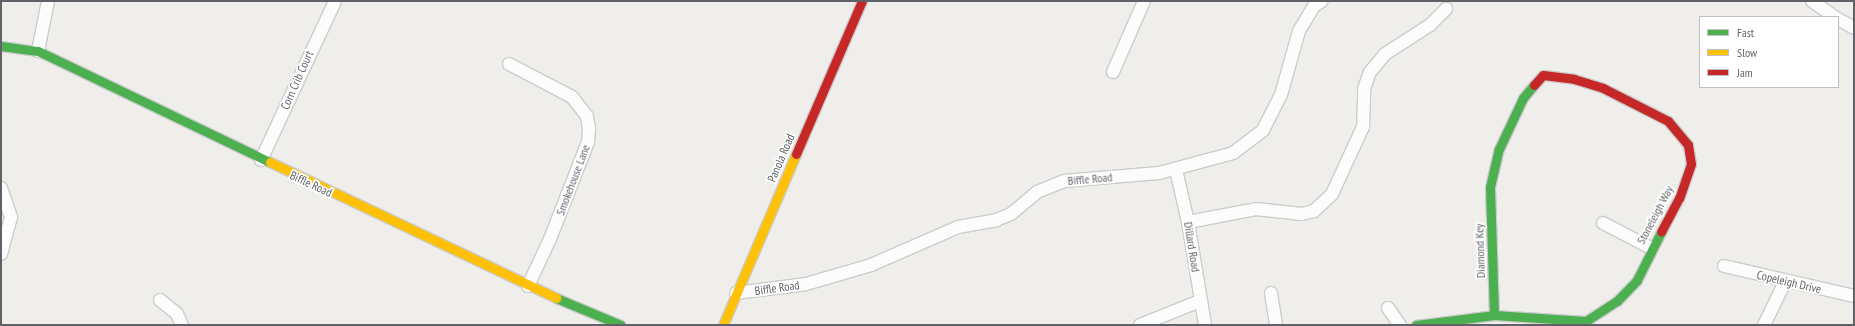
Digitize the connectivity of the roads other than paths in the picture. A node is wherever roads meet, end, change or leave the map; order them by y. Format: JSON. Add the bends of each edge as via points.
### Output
{"nodes":[{"id":1,"x":48,"y":1,"type":"edge"},
{"id":2,"x":335,"y":1,"type":"edge"},
{"id":3,"x":862,"y":1,"type":"edge"},
{"id":4,"x":1144,"y":1,"type":"edge"},
{"id":5,"x":1322,"y":1,"type":"edge"},
{"id":6,"x":1812,"y":1,"type":"edge"},
{"id":7,"x":1446,"y":9,"type":"dead end"},
{"id":8,"x":1834,"y":16,"type":"edge"},
{"id":9,"x":1839,"y":19,"type":"edge"},
{"id":10,"x":1854,"y":28,"type":"edge"},
{"id":11,"x":1,"y":46,"type":"edge"},
{"id":12,"x":38,"y":51,"type":"junction"},
{"id":13,"x":509,"y":64,"type":"dead end"},
{"id":14,"x":1113,"y":72,"type":"dead end"},
{"id":15,"x":261,"y":160,"type":"junction"},
{"id":16,"x":1176,"y":170,"type":"junction"},
{"id":17,"x":1490,"y":187,"type":"joint"},
{"id":18,"x":1,"y":188,"type":"edge"},
{"id":19,"x":1188,"y":222,"type":"junction"},
{"id":20,"x":1603,"y":223,"type":"dead end"},
{"id":21,"x":1651,"y":248,"type":"junction"},
{"id":22,"x":1,"y":254,"type":"edge"},
{"id":23,"x":1724,"y":266,"type":"dead end"},
{"id":24,"x":1785,"y":282,"type":"junction"},
{"id":25,"x":528,"y":286,"type":"junction"},
{"id":26,"x":736,"y":293,"type":"junction"},
{"id":27,"x":1271,"y":293,"type":"dead end"},
{"id":28,"x":1854,"y":296,"type":"edge"},
{"id":29,"x":160,"y":300,"type":"dead end"},
{"id":30,"x":1200,"y":301,"type":"junction"},
{"id":31,"x":1388,"y":308,"type":"dead end"},
{"id":32,"x":1494,"y":316,"type":"junction"},
{"id":33,"x":1576,"y":323,"type":"edge"},
{"id":34,"x":182,"y":325,"type":"edge"},
{"id":35,"x":621,"y":325,"type":"edge"},
{"id":36,"x":723,"y":325,"type":"edge"},
{"id":37,"x":1140,"y":325,"type":"edge"},
{"id":38,"x":1205,"y":325,"type":"edge"},
{"id":39,"x":1276,"y":325,"type":"edge"},
{"id":40,"x":1400,"y":325,"type":"edge"},
{"id":41,"x":1416,"y":325,"type":"edge"},
{"id":42,"x":1764,"y":325,"type":"edge"}],
"edges":[{"from":1,"to":12,"type":"street"},
{"from":2,"to":15,"type":"street","name":"Corn Crib Court"},
{"from":3,"to":26,"type":"street","name":"Panola Road"},
{"from":4,"to":14,"type":"street"},
{"from":5,"to":16,"type":"street","name":"Biffle Road","via":[[1314,6],[1299,31],[1281,95],[1263,130],[1233,153]]},
{"from":6,"to":8,"type":"street"},
{"from":7,"to":19,"type":"street","via":[[1430,25],[1385,54],[1370,72],[1364,89],[1363,127],[1332,194],[1314,211],[1302,214],[1256,209]]},
{"from":9,"to":10,"type":"street"},
{"from":11,"to":12,"type":"street","name":"Biffle Road"},
{"from":12,"to":15,"type":"street","name":"Biffle Road"},
{"from":13,"to":25,"type":"street","name":"Smokehouse Lane","via":[[572,97],[587,116],[589,128],[588,142],[553,232]]},
{"from":15,"to":25,"type":"street","name":"Biffle Road"},
{"from":16,"to":19,"type":"street","name":"Dillard Road"},
{"from":16,"to":26,"type":"street","name":"Biffle Road","via":[[1141,176],[1064,181],[1037,192],[1011,214],[996,220],[958,227],[871,265],[806,284]]},
{"from":17,"to":21,"type":"street","name":"Stoneleigh Way","via":[[1499,149],[1523,98],[1544,75],[1574,79],[1603,88],[1668,121],[1688,145],[1691,164],[1680,198]]},
{"from":17,"to":32,"type":"street","name":"Diamond Key"},
{"from":18,"to":22,"type":"street","via":[[11,217]]},
{"from":19,"to":30,"type":"street","name":"Dillard Road"},
{"from":20,"to":21,"type":"street"},
{"from":21,"to":33,"type":"street","name":"Stoneleigh Way","via":[[1637,280],[1616,301],[1586,321]]},
{"from":23,"to":24,"type":"street","name":"Copeleigh Drive"},
{"from":24,"to":28,"type":"street","name":"Copeleigh Drive"},
{"from":24,"to":42,"type":"street"},
{"from":25,"to":35,"type":"street","name":"Biffle Road"},
{"from":26,"to":36,"type":"street","name":"Panola Road"},
{"from":27,"to":39,"type":"street"},
{"from":29,"to":34,"type":"street","via":[[177,314]]},
{"from":30,"to":37,"type":"street"},
{"from":30,"to":38,"type":"street","name":"Dillard Road"},
{"from":31,"to":40,"type":"street"},
{"from":32,"to":33,"type":"street","name":"Stoneleigh Way"},
{"from":32,"to":41,"type":"street","name":"Stoneleigh Way"}]}
